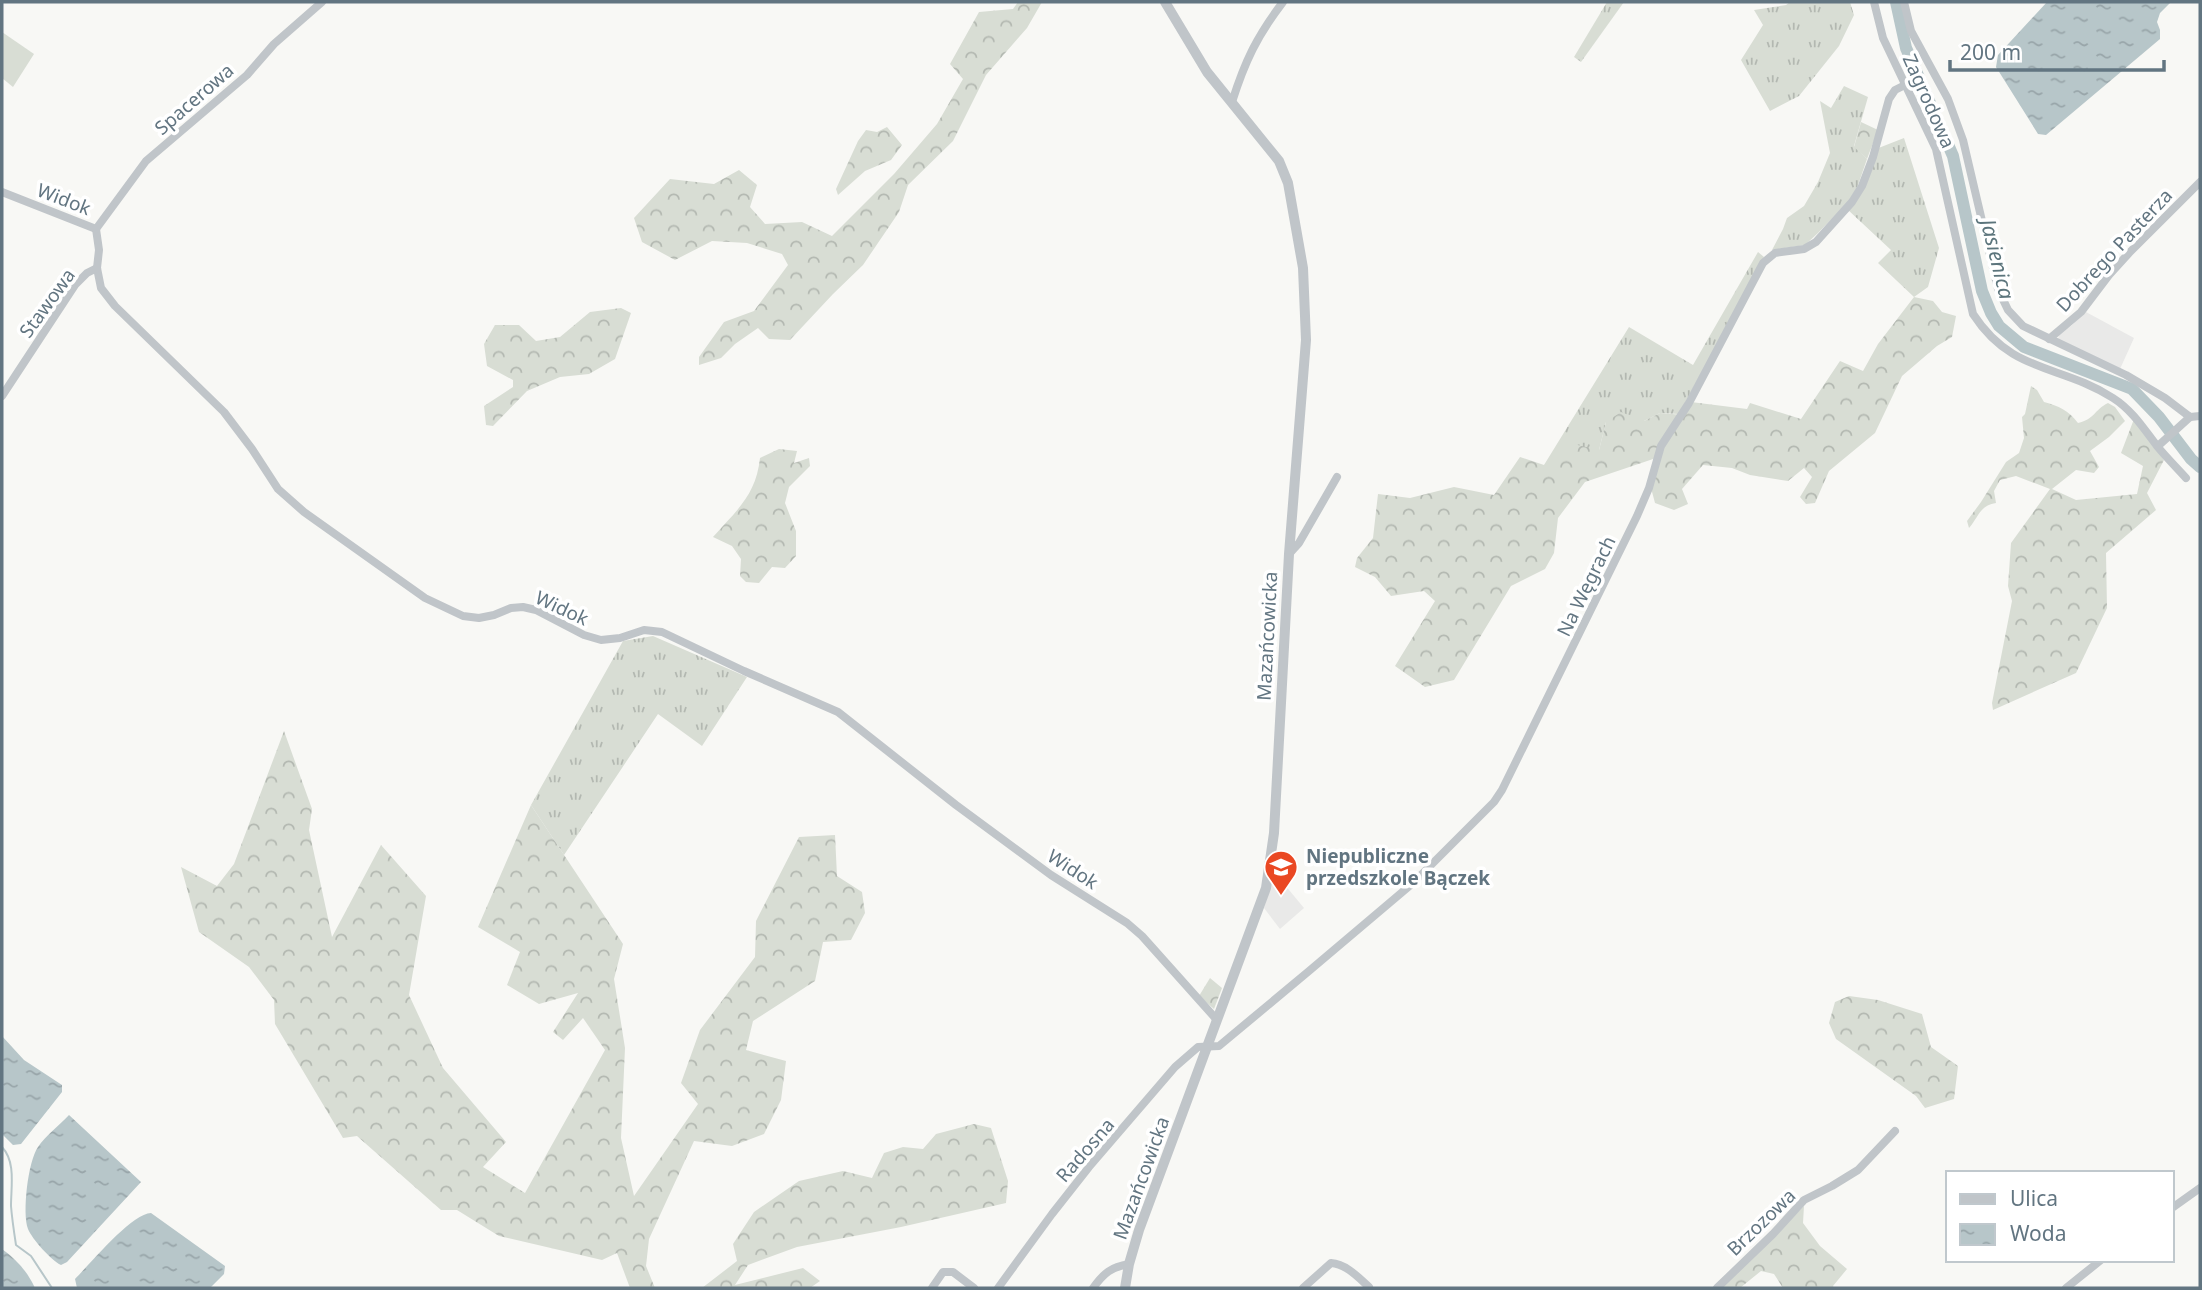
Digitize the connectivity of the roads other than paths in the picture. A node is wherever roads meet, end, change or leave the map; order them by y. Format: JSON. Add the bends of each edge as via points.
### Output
{"nodes":[{"id":1,"x":322,"y":2,"type":"edge"},
{"id":2,"x":1165,"y":2,"type":"edge"},
{"id":3,"x":1283,"y":2,"type":"edge"},
{"id":4,"x":1874,"y":2,"type":"edge"},
{"id":5,"x":1904,"y":2,"type":"edge"},
{"id":6,"x":1905,"y":85,"type":"junction"},
{"id":7,"x":1232,"y":102,"type":"junction"},
{"id":8,"x":2200,"y":182,"type":"edge"},
{"id":9,"x":2,"y":192,"type":"edge"},
{"id":10,"x":96,"y":229,"type":"junction"},
{"id":11,"x":97,"y":268,"type":"junction"},
{"id":12,"x":2049,"y":339,"type":"junction"},
{"id":13,"x":2,"y":396,"type":"edge"},
{"id":14,"x":2190,"y":416,"type":"junction"},
{"id":15,"x":2200,"y":416,"type":"edge"},
{"id":16,"x":2160,"y":444,"type":"junction"},
{"id":17,"x":1337,"y":477,"type":"dead end"},
{"id":18,"x":2186,"y":478,"type":"dead end"},
{"id":19,"x":1289,"y":554,"type":"junction"},
{"id":20,"x":1217,"y":1020,"type":"junction"},
{"id":21,"x":1207,"y":1047,"type":"junction"},
{"id":22,"x":1895,"y":1131,"type":"dead end"},
{"id":23,"x":2200,"y":1188,"type":"edge"},
{"id":24,"x":2174,"y":1207,"type":"edge"},
{"id":25,"x":2098,"y":1262,"type":"edge"},
{"id":26,"x":1129,"y":1264,"type":"junction"},
{"id":27,"x":1369,"y":1287,"type":"edge"},
{"id":28,"x":932,"y":1288,"type":"edge"},
{"id":29,"x":974,"y":1288,"type":"edge"},
{"id":30,"x":998,"y":1288,"type":"edge"},
{"id":31,"x":1093,"y":1288,"type":"edge"},
{"id":32,"x":1125,"y":1288,"type":"edge"},
{"id":33,"x":1303,"y":1288,"type":"edge"},
{"id":34,"x":1717,"y":1288,"type":"edge"},
{"id":35,"x":2066,"y":1288,"type":"edge"}],
"edges":[{"from":1,"to":10,"type":"street","name":"Spacerowa","via":[[247,75],[146,161]]},
{"from":2,"to":7,"type":"street","name":"Mazańcowicka","via":[[1206,72]]},
{"from":3,"to":7,"type":"street","via":[[1243,66]]},
{"from":4,"to":6,"type":"street","name":"Zagrodowa","via":[[1883,38]]},
{"from":5,"to":12,"type":"street","via":[[1911,31],[1948,99],[1963,140],[2002,301],[2023,326]]},
{"from":6,"to":16,"type":"street","name":"Zagrodowa","via":[[1936,149],[1973,314],[1984,331],[2019,359],[2116,400]]},
{"from":6,"to":21,"type":"street","name":"Na Węgrach","via":[[1889,99],[1873,157],[1852,202],[1816,242],[1804,249],[1775,253],[1763,263],[1689,403],[1661,446],[1649,488],[1622,549],[1494,802],[1413,883],[1219,1046]]},
{"from":7,"to":19,"type":"street","name":"Mazańcowicka","via":[[1279,160],[1288,183],[1303,268],[1306,340]]},
{"from":8,"to":12,"type":"street","name":"Dobrego Pasterza","via":[[2129,253],[2081,312]]},
{"from":9,"to":10,"type":"street","name":"Widok"},
{"from":10,"to":11,"type":"street","name":"Widok"},
{"from":11,"to":13,"type":"street","name":"Stawowa","via":[[75,285]]},
{"from":11,"to":20,"type":"street","name":"Widok","via":[[100,288],[224,412],[278,489],[425,598],[463,616],[479,618],[523,607],[537,610],[601,640],[662,632],[838,712],[956,805],[1127,923]]},
{"from":12,"to":14,"type":"street","via":[[2126,375]]},
{"from":14,"to":15,"type":"street"},
{"from":14,"to":16,"type":"street"},
{"from":16,"to":18,"type":"street","name":"Zagrodowa"},
{"from":17,"to":19,"type":"street"},
{"from":19,"to":20,"type":"street","name":"Mazańcowicka","via":[[1271,859],[1266,888]]},
{"from":20,"to":21,"type":"street","name":"Mazańcowicka"},
{"from":21,"to":26,"type":"street","name":"Mazańcowicka"},
{"from":21,"to":30,"type":"street","name":"Radosna","via":[[1198,1047],[1175,1067],[1089,1167]]},
{"from":22,"to":34,"type":"street","name":"Brzozowa","via":[[1858,1170],[1804,1200]]},
{"from":23,"to":24,"type":"street"},
{"from":25,"to":35,"type":"street"},
{"from":26,"to":31,"type":"street","via":[[1113,1266]]},
{"from":26,"to":32,"type":"street","name":"Mazańcowicka"},
{"from":27,"to":33,"type":"street","via":[[1331,1263]]},
{"from":28,"to":29,"type":"street","via":[[943,1272],[953,1272]]}]}
